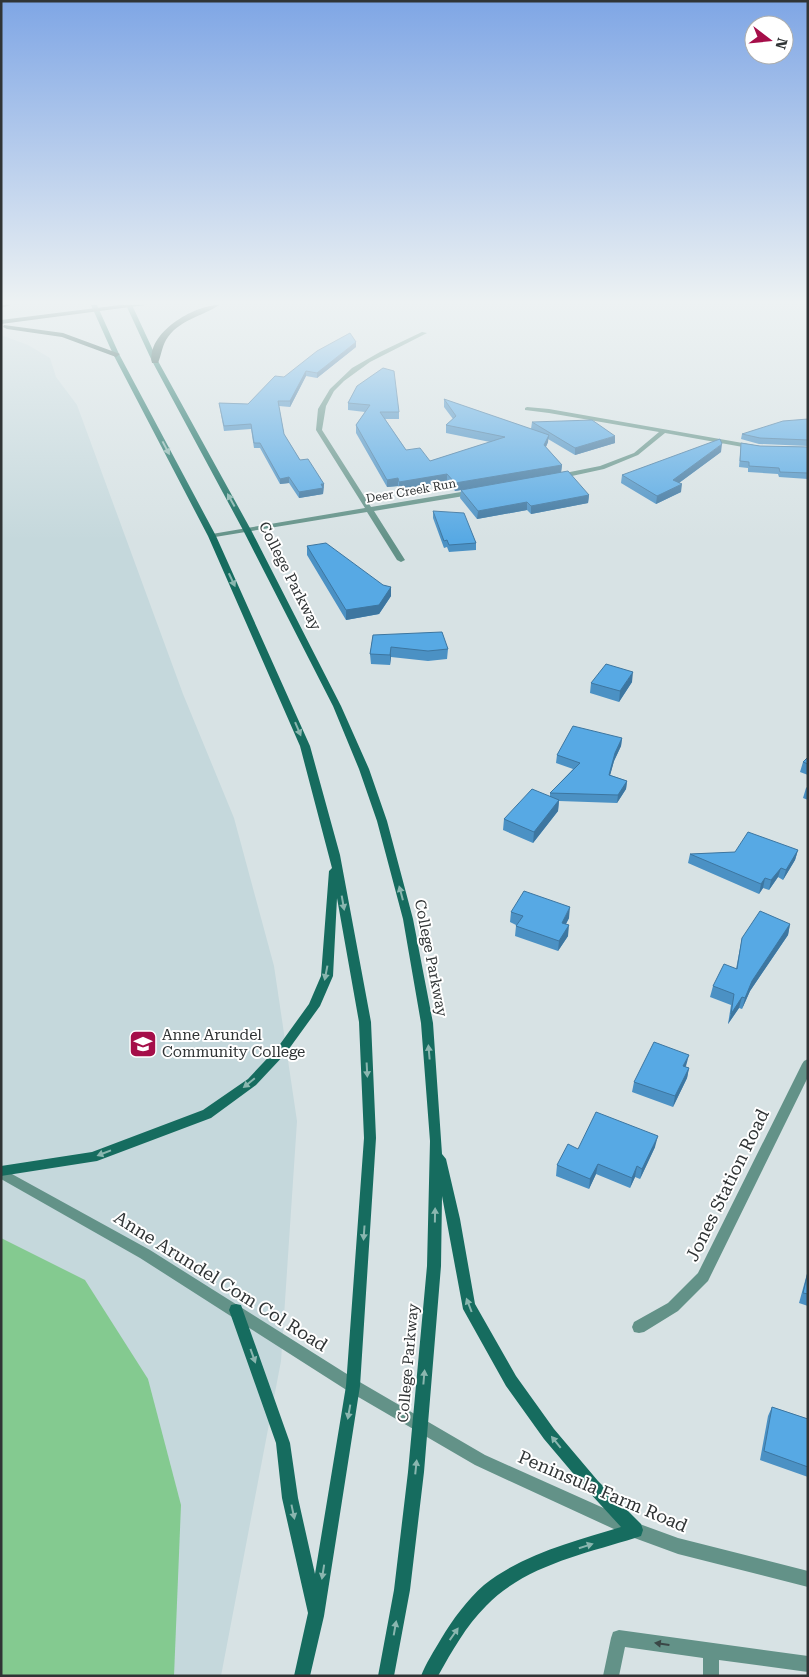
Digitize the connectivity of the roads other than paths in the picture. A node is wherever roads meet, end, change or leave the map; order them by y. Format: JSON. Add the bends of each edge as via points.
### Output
{"nodes":[{"id":1,"x":131,"y":383,"type":"edge"},
{"id":2,"x":167,"y":383,"type":"edge"},
{"id":3,"x":338,"y":383,"type":"edge"},
{"id":4,"x":527,"y":409,"type":"dead end"},
{"id":5,"x":663,"y":432,"type":"junction"},
{"id":6,"x":762,"y":448,"type":"edge"},
{"id":7,"x":546,"y":480,"type":"edge"},
{"id":8,"x":478,"y":491,"type":"edge"},
{"id":9,"x":368,"y":510,"type":"junction"},
{"id":10,"x":247,"y":530,"type":"junction"},
{"id":11,"x":212,"y":536,"type":"junction"},
{"id":12,"x":400,"y":560,"type":"dead end"},
{"id":13,"x":334,"y":855,"type":"junction"},
{"id":14,"x":808,"y":1064,"type":"edge"},
{"id":15,"x":436,"y":1141,"type":"junction"},
{"id":16,"x":1,"y":1172,"type":"edge"},
{"id":17,"x":236,"y":1310,"type":"junction"},
{"id":18,"x":639,"y":1327,"type":"dead end"},
{"id":19,"x":353,"y":1386,"type":"junction"},
{"id":20,"x":420,"y":1425,"type":"junction"},
{"id":21,"x":635,"y":1530,"type":"junction"},
{"id":22,"x":808,"y":1579,"type":"edge"},
{"id":23,"x":316,"y":1616,"type":"junction"},
{"id":24,"x":711,"y":1651,"type":"junction"},
{"id":25,"x":808,"y":1664,"type":"edge"},
{"id":26,"x":302,"y":1676,"type":"edge"},
{"id":27,"x":386,"y":1676,"type":"edge"},
{"id":28,"x":428,"y":1676,"type":"edge"},
{"id":29,"x":611,"y":1676,"type":"edge"},
{"id":30,"x":711,"y":1676,"type":"edge"}],
"edges":[{"from":1,"to":11,"type":"main road","one_way":true},
{"from":10,"to":2,"type":"main road","name":"College Parkway","one_way":true},
{"from":3,"to":9,"type":"street","via":[[323,404],[319,430]]},
{"from":4,"to":5,"type":"street","via":[[549,410]]},
{"from":5,"to":6,"type":"street"},
{"from":5,"to":7,"type":"street","via":[[636,454],[602,468]]},
{"from":8,"to":9,"type":"street","name":"Deer Creek Run"},
{"from":9,"to":10,"type":"street","name":"Deer Creek Run"},
{"from":9,"to":12,"type":"street"},
{"from":10,"to":11,"type":"street","name":"Deer Creek Run"},
{"from":15,"to":10,"type":"main road","name":"College Parkway","one_way":true,"via":[[426,1023],[408,918],[382,821],[337,706]]},
{"from":11,"to":13,"type":"main road","one_way":true,"via":[[305,746]]},
{"from":13,"to":16,"type":"main road","one_way":true,"via":[[327,976],[314,1006],[282,1050],[252,1082],[207,1114],[93,1157]]},
{"from":13,"to":19,"type":"main road","one_way":true,"via":[[365,1022],[370,1138]]},
{"from":14,"to":18,"type":"street","name":"Jones Station Road","via":[[703,1277],[673,1308]]},
{"from":20,"to":15,"type":"main road","name":"College Parkway","one_way":true,"via":[[434,1266]]},
{"from":21,"to":15,"type":"main road","one_way":true,"via":[[592,1486],[550,1434],[511,1381],[468,1305]]},
{"from":16,"to":17,"type":"street","name":"Anne Arundel Com Col Road"},
{"from":17,"to":19,"type":"street","name":"Anne Arundel Com Col Road"},
{"from":17,"to":23,"type":"main road","one_way":true,"via":[[283,1443],[290,1498]]},
{"from":19,"to":20,"type":"street","name":"Anne Arundel Com Col Road"},
{"from":19,"to":23,"type":"main road","one_way":true},
{"from":20,"to":21,"type":"street","name":"Peninsula Farm Road","via":[[480,1460]]},
{"from":27,"to":20,"type":"main road","name":"College Parkway","one_way":true,"via":[[402,1590]]},
{"from":21,"to":22,"type":"street","name":"Peninsula Farm Road","via":[[678,1546]]},
{"from":28,"to":21,"type":"main road","one_way":true,"via":[[468,1614],[491,1590],[527,1568]]},
{"from":23,"to":26,"type":"main road"},
{"from":24,"to":25,"type":"street"},
{"from":24,"to":29,"type":"street","one_way":true,"via":[[619,1638]]},
{"from":24,"to":30,"type":"street"}]}
